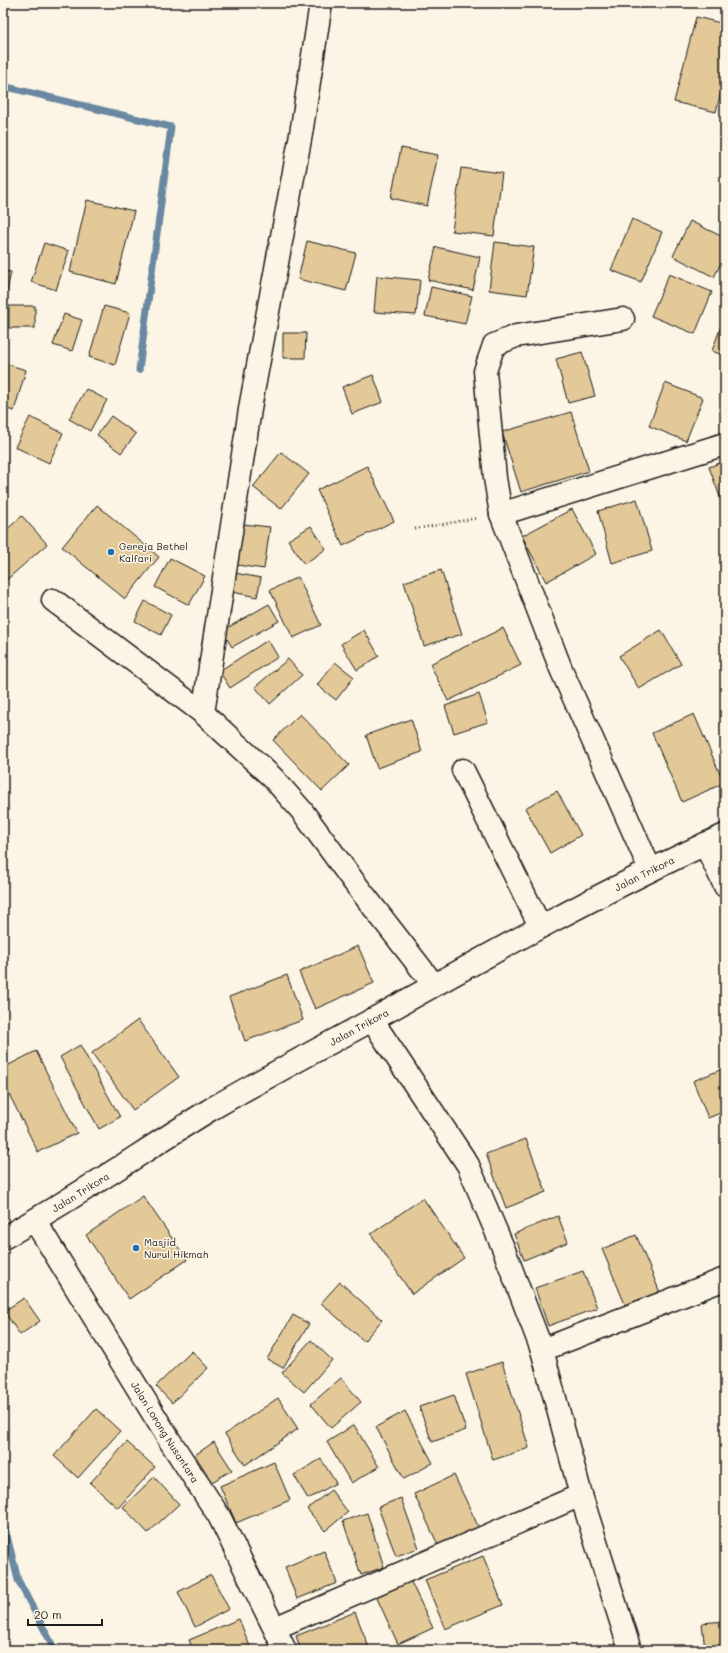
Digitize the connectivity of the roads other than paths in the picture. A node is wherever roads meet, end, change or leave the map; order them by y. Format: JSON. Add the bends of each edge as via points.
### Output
{"nodes":[{"id":1,"x":321,"y":3,"type":"edge"},
{"id":2,"x":623,"y":319,"type":"dead end"},
{"id":3,"x":725,"y":444,"type":"edge"},
{"id":4,"x":501,"y":514,"type":"junction"},
{"id":5,"x":53,"y":600,"type":"dead end"},
{"id":6,"x":203,"y":713,"type":"junction"},
{"id":7,"x":463,"y":770,"type":"dead end"},
{"id":8,"x":725,"y":834,"type":"edge"},
{"id":9,"x":705,"y":844,"type":"junction"},
{"id":10,"x":650,"y":869,"type":"junction"},
{"id":11,"x":725,"y":886,"type":"edge"},
{"id":12,"x":540,"y":926,"type":"junction"},
{"id":13,"x":434,"y":985,"type":"junction"},
{"id":14,"x":372,"y":1020,"type":"junction"},
{"id":15,"x":34,"y":1221,"type":"junction"},
{"id":16,"x":3,"y":1238,"type":"edge"},
{"id":17,"x":725,"y":1280,"type":"edge"},
{"id":18,"x":542,"y":1350,"type":"junction"},
{"id":19,"x":581,"y":1495,"type":"junction"},
{"id":20,"x":275,"y":1628,"type":"junction"},
{"id":21,"x":285,"y":1650,"type":"edge"},
{"id":22,"x":630,"y":1650,"type":"edge"}],
"edges":[{"from":1,"to":6,"type":"street","via":[[303,124],[251,403]]},
{"from":2,"to":4,"type":"street","via":[[516,336],[494,345],[485,371]]},
{"from":3,"to":4,"type":"street"},
{"from":4,"to":10,"type":"street","via":[[561,669]]},
{"from":5,"to":6,"type":"street"},
{"from":6,"to":13,"type":"street","via":[[273,778],[302,811]]},
{"from":7,"to":12,"type":"street"},
{"from":8,"to":9,"type":"street","name":"Jalan Trikora"},
{"from":9,"to":10,"type":"street","name":"Jalan Trikora"},
{"from":9,"to":11,"type":"street"},
{"from":10,"to":12,"type":"street","name":"Jalan Trikora"},
{"from":12,"to":13,"type":"street","name":"Jalan Trikora"},
{"from":13,"to":14,"type":"street","name":"Jalan Trikora"},
{"from":14,"to":15,"type":"street","name":"Jalan Trikora","via":[[210,1110]]},
{"from":14,"to":18,"type":"street","via":[[468,1165]]},
{"from":15,"to":16,"type":"street","name":"Jalan Trikora"},
{"from":15,"to":20,"type":"street","name":"Jalan Lorong Nusantara","via":[[219,1516]]},
{"from":17,"to":18,"type":"street"},
{"from":18,"to":19,"type":"street"},
{"from":19,"to":20,"type":"street"},
{"from":19,"to":22,"type":"street"},
{"from":20,"to":21,"type":"street","name":"Jalan Lorong Nusantara"}]}
